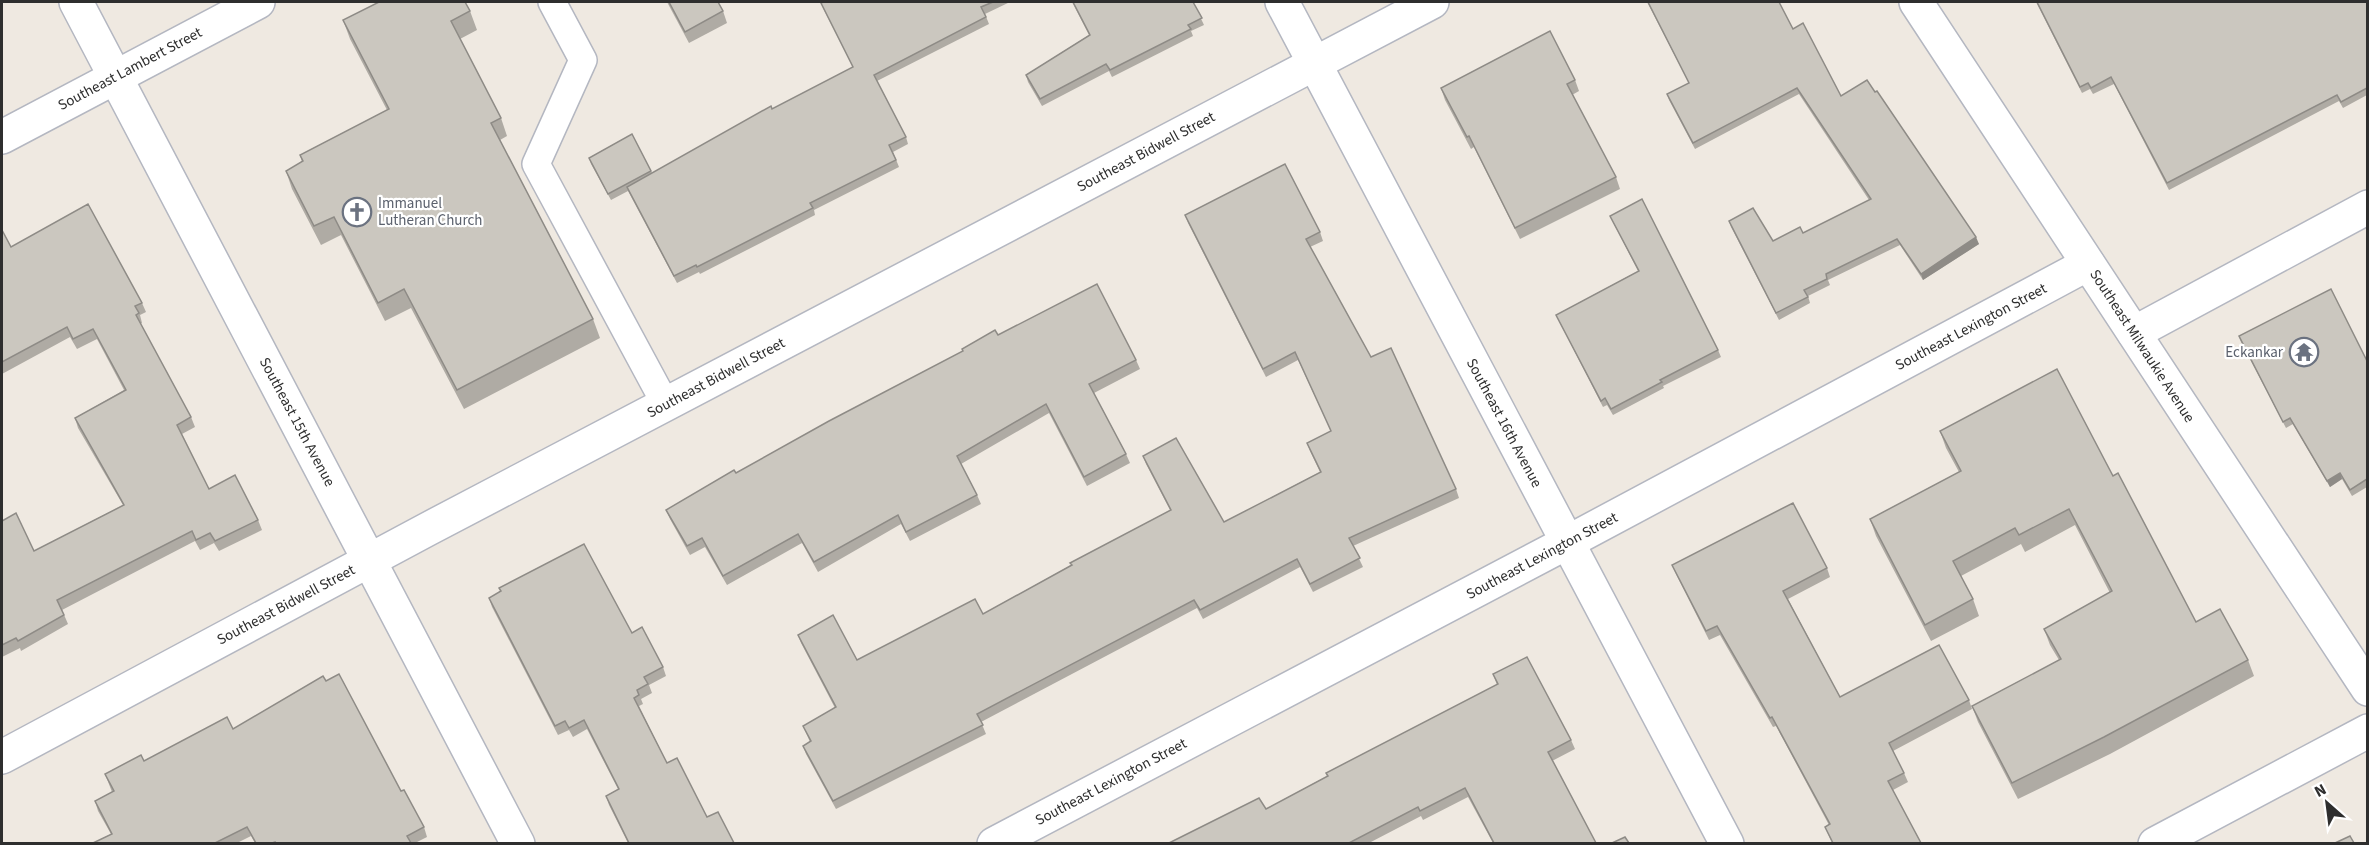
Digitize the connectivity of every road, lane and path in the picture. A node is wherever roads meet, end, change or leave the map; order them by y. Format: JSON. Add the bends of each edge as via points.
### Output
{"nodes":[{"id":1,"x":76,"y":2,"type":"edge"},
{"id":2,"x":258,"y":2,"type":"edge"},
{"id":3,"x":552,"y":2,"type":"edge"},
{"id":4,"x":1282,"y":2,"type":"edge"},
{"id":5,"x":1432,"y":2,"type":"edge"},
{"id":6,"x":1916,"y":2,"type":"edge"},
{"id":7,"x":1315,"y":64,"type":"junction"},
{"id":8,"x":115,"y":76,"type":"junction"},
{"id":9,"x":2,"y":137,"type":"edge"},
{"id":10,"x":2367,"y":207,"type":"edge"},
{"id":11,"x":2088,"y":264,"type":"junction"},
{"id":12,"x":2134,"y":333,"type":"junction"},
{"id":13,"x":666,"y":405,"type":"junction"},
{"id":14,"x":1568,"y":542,"type":"junction"},
{"id":15,"x":370,"y":560,"type":"junction"},
{"id":16,"x":2367,"y":689,"type":"edge"},
{"id":17,"x":2367,"y":731,"type":"edge"},
{"id":18,"x":2,"y":757,"type":"edge"},
{"id":19,"x":518,"y":843,"type":"edge"},
{"id":20,"x":993,"y":843,"type":"edge"},
{"id":21,"x":1727,"y":843,"type":"edge"},
{"id":22,"x":2155,"y":843,"type":"edge"}],
"edges":[{"from":1,"to":8,"type":"street","name":"Southeast 15th Avenue"},
{"from":2,"to":8,"type":"street","name":"Southeast Lambert Street"},
{"from":3,"to":13,"type":"lane","via":[[584,60],[536,164]]},
{"from":4,"to":7,"type":"street","name":"Southeast 16th Avenue"},
{"from":5,"to":7,"type":"street","name":"Southeast Bidwell Street"},
{"from":6,"to":11,"type":"street","name":"Southeast Milwaukie Avenue"},
{"from":7,"to":13,"type":"street","name":"Southeast Bidwell Street"},
{"from":7,"to":14,"type":"street","name":"Southeast 16th Avenue"},
{"from":8,"to":9,"type":"street","name":"Southeast Lambert Street"},
{"from":8,"to":15,"type":"street","name":"Southeast 15th Avenue"},
{"from":10,"to":12,"type":"street"},
{"from":11,"to":12,"type":"street","name":"Southeast Milwaukie Avenue"},
{"from":11,"to":14,"type":"street","name":"Southeast Lexington Street"},
{"from":12,"to":16,"type":"street","name":"Southeast Milwaukie Avenue"},
{"from":13,"to":15,"type":"street","name":"Southeast Bidwell Street"},
{"from":14,"to":20,"type":"street","name":"Southeast Lexington Street"},
{"from":14,"to":21,"type":"street","name":"Southeast 16th Avenue"},
{"from":15,"to":18,"type":"street","name":"Southeast Bidwell Street"},
{"from":15,"to":19,"type":"street","name":"Southeast 15th Avenue"},
{"from":17,"to":22,"type":"street"}]}
